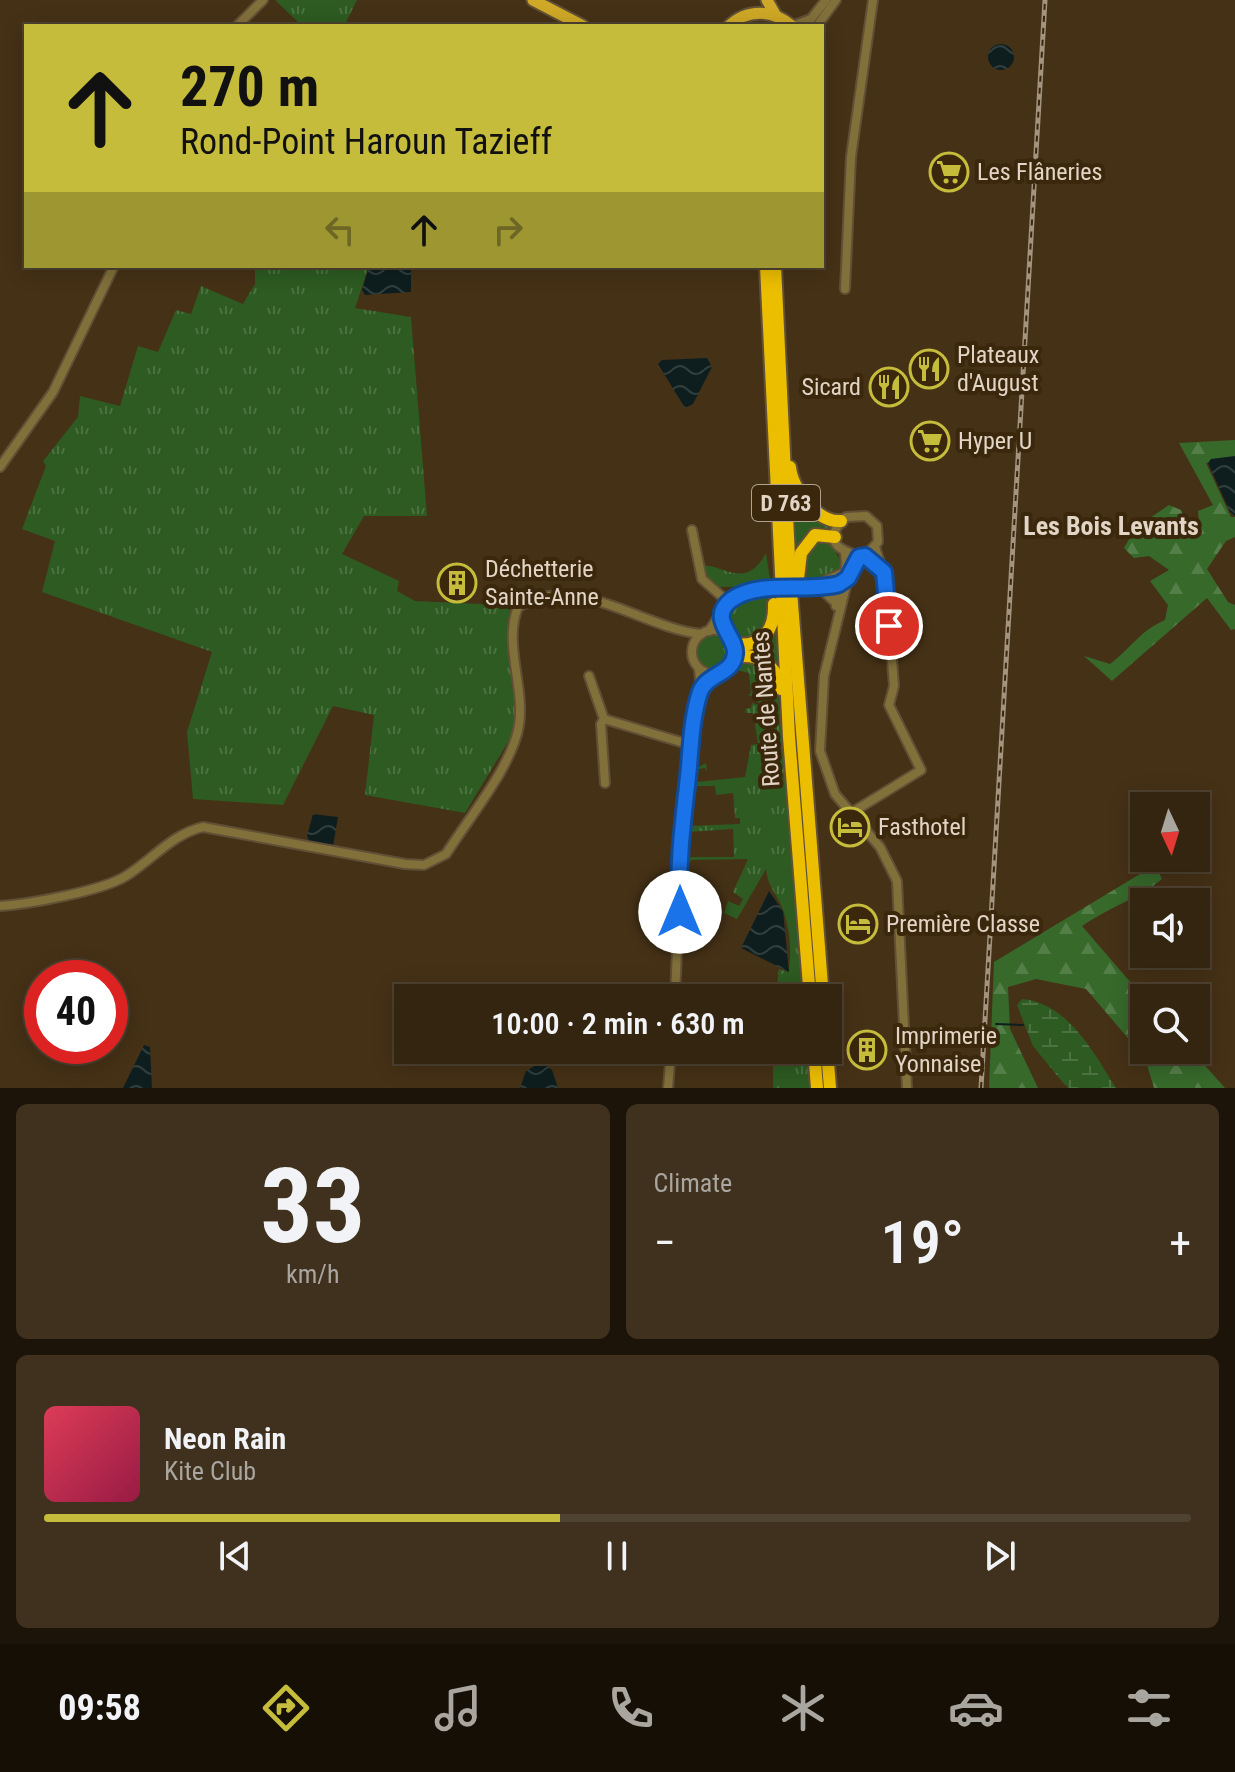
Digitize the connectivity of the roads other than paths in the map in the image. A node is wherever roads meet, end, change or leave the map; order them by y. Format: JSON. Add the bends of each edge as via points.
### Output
{"nodes":[{"id":1,"x":263,"y":0,"type":"edge"},
{"id":2,"x":533,"y":0,"type":"edge"},
{"id":3,"x":751,"y":0,"type":"edge"},
{"id":4,"x":767,"y":0,"type":"edge"},
{"id":5,"x":826,"y":0,"type":"edge"},
{"id":6,"x":836,"y":0,"type":"edge"},
{"id":7,"x":873,"y":0,"type":"edge"},
{"id":8,"x":746,"y":15,"type":"junction"},
{"id":9,"x":776,"y":16,"type":"junction"},
{"id":10,"x":239,"y":24,"type":"edge"},
{"id":11,"x":579,"y":24,"type":"edge"},
{"id":12,"x":732,"y":24,"type":"edge"},
{"id":13,"x":789,"y":24,"type":"edge"},
{"id":14,"x":797,"y":24,"type":"edge"},
{"id":15,"x":818,"y":24,"type":"edge"},
{"id":16,"x":113,"y":268,"type":"edge"},
{"id":17,"x":766,"y":268,"type":"edge"},
{"id":18,"x":775,"y":268,"type":"edge"},
{"id":19,"x":849,"y":288,"type":"dead end"},
{"id":20,"x":783,"y":428,"type":"junction"},
{"id":21,"x":775,"y":459,"type":"junction"},
{"id":22,"x":0,"y":467,"type":"edge"},
{"id":23,"x":841,"y":521,"type":"junction"},
{"id":24,"x":692,"y":530,"type":"dead end"},
{"id":25,"x":835,"y":537,"type":"junction"},
{"id":26,"x":875,"y":547,"type":"junction"},
{"id":27,"x":845,"y":554,"type":"junction"},
{"id":28,"x":862,"y":556,"type":"junction"},
{"id":29,"x":880,"y":565,"type":"junction"},
{"id":30,"x":847,"y":567,"type":"junction"},
{"id":31,"x":848,"y":578,"type":"junction"},
{"id":32,"x":839,"y":584,"type":"junction"},
{"id":33,"x":815,"y":588,"type":"junction"},
{"id":34,"x":836,"y":603,"type":"junction"},
{"id":35,"x":726,"y":605,"type":"junction"},
{"id":36,"x":792,"y":605,"type":"junction"},
{"id":37,"x":836,"y":623,"type":"junction"},
{"id":38,"x":705,"y":632,"type":"junction"},
{"id":39,"x":681,"y":633,"type":"junction"},
{"id":40,"x":731,"y":645,"type":"junction"},
{"id":41,"x":692,"y":646,"type":"junction"},
{"id":42,"x":699,"y":669,"type":"junction"},
{"id":43,"x":713,"y":674,"type":"junction"},
{"id":44,"x":589,"y":676,"type":"dead end"},
{"id":45,"x":701,"y":689,"type":"junction"},
{"id":46,"x":604,"y":719,"type":"junction"},
{"id":47,"x":789,"y":728,"type":"junction"},
{"id":48,"x":691,"y":745,"type":"junction"},
{"id":49,"x":605,"y":783,"type":"dead end"},
{"id":50,"x":851,"y":813,"type":"junction"},
{"id":51,"x":0,"y":906,"type":"edge"},
{"id":52,"x":676,"y":984,"type":"edge"},
{"id":53,"x":809,"y":984,"type":"edge"},
{"id":54,"x":822,"y":984,"type":"edge"},
{"id":55,"x":670,"y":1064,"type":"edge"},
{"id":56,"x":815,"y":1064,"type":"edge"},
{"id":57,"x":828,"y":1064,"type":"edge"},
{"id":58,"x":668,"y":1088,"type":"edge"},
{"id":59,"x":817,"y":1088,"type":"edge"},
{"id":60,"x":830,"y":1088,"type":"edge"},
{"id":61,"x":907,"y":1088,"type":"edge"}],
"edges":[{"from":1,"to":10,"type":"street"},
{"from":2,"to":11,"type":"main road"},
{"from":3,"to":8,"type":"main road"},
{"from":4,"to":9,"type":"main road"},
{"from":5,"to":14,"type":"street","via":[[811,19]]},
{"from":6,"to":15,"type":"street"},
{"from":7,"to":19,"type":"street","via":[[851,157],[845,230]]},
{"from":8,"to":9,"type":"main road"},
{"from":8,"to":12,"type":"main road"},
{"from":9,"to":13,"type":"main road"},
{"from":16,"to":22,"type":"street","via":[[53,392]]},
{"from":17,"to":21,"type":"highway","name":"Route de Nantes","number":"D 763"},
{"from":18,"to":20,"type":"highway","name":"Route de Nantes","number":"D 763"},
{"from":20,"to":23,"type":"highway","via":[[796,487],[821,516]]},
{"from":20,"to":36,"type":"highway","name":"Route de Nantes","number":"D 763"},
{"from":21,"to":40,"type":"highway","via":[[769,480],[775,616],[760,641]]},
{"from":21,"to":47,"type":"highway","name":"Route de Nantes","number":"D 763"},
{"from":23,"to":25,"type":"street"},
{"from":23,"to":26,"type":"street","via":[[859,514],[872,520],[879,536]]},
{"from":24,"to":35,"type":"street","via":[[702,579]]},
{"from":25,"to":27,"type":"street"},
{"from":25,"to":36,"type":"highway","via":[[815,535],[805,544]]},
{"from":26,"to":28,"type":"street"},
{"from":26,"to":29,"type":"street"},
{"from":27,"to":28,"type":"street"},
{"from":27,"to":30,"type":"street"},
{"from":28,"to":29,"type":"street"},
{"from":28,"to":31,"type":"street"},
{"from":29,"to":50,"type":"street","via":[[886,582],[894,686],[889,705],[921,770]]},
{"from":30,"to":32,"type":"street"},
{"from":30,"to":33,"type":"street"},
{"from":31,"to":32,"type":"street"},
{"from":31,"to":37,"type":"street"},
{"from":32,"to":33,"type":"street"},
{"from":32,"to":34,"type":"street"},
{"from":33,"to":34,"type":"street"},
{"from":33,"to":35,"type":"street","bridge":true,"via":[[759,591]]},
{"from":34,"to":37,"type":"street"},
{"from":35,"to":38,"type":"street"},
{"from":35,"to":40,"type":"street"},
{"from":36,"to":54,"type":"highway","name":"Route de Nantes","number":"D 763"},
{"from":37,"to":50,"type":"street","via":[[824,676],[820,751],[828,782]]},
{"from":38,"to":39,"type":"street"},
{"from":38,"to":40,"type":"street"},
{"from":38,"to":41,"type":"street"},
{"from":39,"to":41,"type":"street"},
{"from":39,"to":51,"type":"street","via":[[578,597],[537,597],[518,607],[516,736],[446,854],[436,861],[405,864],[203,827],[187,831],[112,883]]},
{"from":40,"to":43,"type":"street","via":[[727,669]]},
{"from":40,"to":47,"type":"highway","via":[[771,667],[779,679]]},
{"from":41,"to":42,"type":"street"},
{"from":42,"to":43,"type":"street"},
{"from":42,"to":45,"type":"street"},
{"from":43,"to":45,"type":"street"},
{"from":44,"to":46,"type":"street"},
{"from":45,"to":48,"type":"street"},
{"from":46,"to":48,"type":"street"},
{"from":46,"to":49,"type":"street"},
{"from":47,"to":53,"type":"highway","name":"Route de Nantes","number":"D 763"},
{"from":48,"to":52,"type":"street"},
{"from":50,"to":61,"type":"street","via":[[880,847],[897,881]]},
{"from":55,"to":58,"type":"street"},
{"from":56,"to":59,"type":"highway"},
{"from":57,"to":60,"type":"highway"}]}
